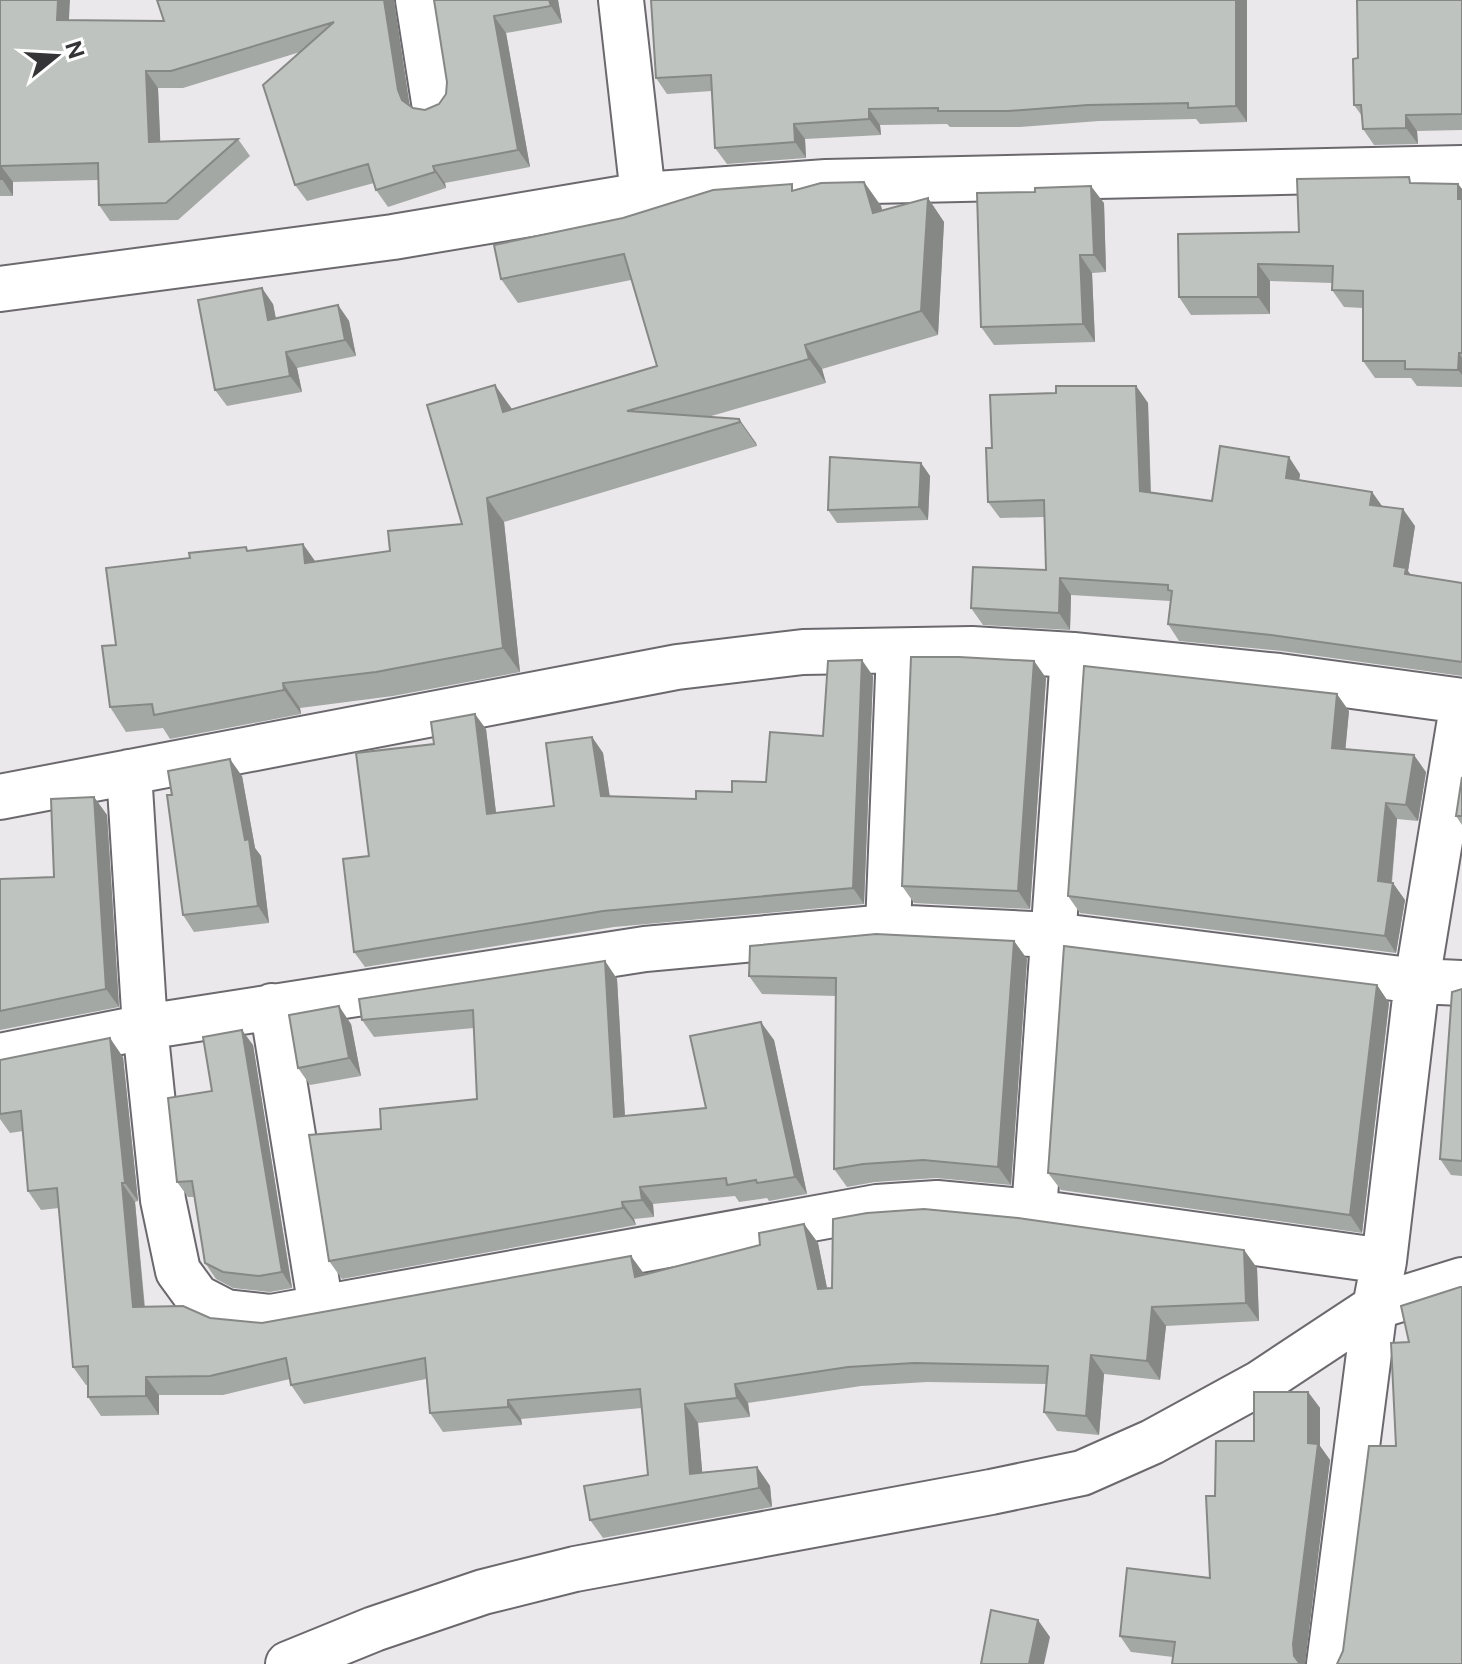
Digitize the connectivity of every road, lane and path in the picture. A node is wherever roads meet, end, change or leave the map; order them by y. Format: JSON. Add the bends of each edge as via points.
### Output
{"nodes":[{"id":1,"x":418,"y":0,"type":"edge"},
{"id":2,"x":621,"y":0,"type":"edge"},
{"id":3,"x":434,"y":102,"type":"edge"},
{"id":4,"x":1462,"y":168,"type":"edge"},
{"id":5,"x":643,"y":195,"type":"junction"},
{"id":6,"x":0,"y":289,"type":"edge"},
{"id":7,"x":899,"y":651,"type":"junction"},
{"id":8,"x":1073,"y":655,"type":"junction"},
{"id":9,"x":1462,"y":701,"type":"edge"},
{"id":10,"x":1462,"y":707,"type":"edge"},
{"id":11,"x":129,"y":772,"type":"junction"},
{"id":12,"x":0,"y":797,"type":"edge"},
{"id":13,"x":888,"y":927,"type":"junction"},
{"id":14,"x":1053,"y":935,"type":"junction"},
{"id":15,"x":1417,"y":981,"type":"junction"},
{"id":16,"x":1462,"y":983,"type":"edge"},
{"id":17,"x":272,"y":1006,"type":"junction"},
{"id":18,"x":145,"y":1027,"type":"junction"},
{"id":19,"x":0,"y":1056,"type":"edge"},
{"id":20,"x":1034,"y":1212,"type":"junction"},
{"id":21,"x":1384,"y":1261,"type":"junction"},
{"id":22,"x":1462,"y":1280,"type":"edge"},
{"id":23,"x":1375,"y":1307,"type":"junction"},
{"id":24,"x":321,"y":1308,"type":"junction"},
{"id":25,"x":288,"y":1664,"type":"edge"},
{"id":26,"x":1329,"y":1664,"type":"edge"}],
"edges":[{"from":1,"to":3,"type":"street"},
{"from":2,"to":5,"type":"street"},
{"from":4,"to":5,"type":"street","via":[[826,182]]},
{"from":5,"to":6,"type":"street","via":[[393,237]]},
{"from":7,"to":8,"type":"street"},
{"from":7,"to":11,"type":"street","via":[[803,652],[677,667]]},
{"from":7,"to":13,"type":"street"},
{"from":8,"to":9,"type":"street"},
{"from":8,"to":14,"type":"street"},
{"from":10,"to":15,"type":"street"},
{"from":11,"to":12,"type":"street"},
{"from":11,"to":18,"type":"street"},
{"from":13,"to":14,"type":"street"},
{"from":13,"to":17,"type":"street","via":[[645,949]]},
{"from":14,"to":15,"type":"street"},
{"from":14,"to":20,"type":"street"},
{"from":15,"to":16,"type":"street"},
{"from":15,"to":21,"type":"street"},
{"from":17,"to":18,"type":"street"},
{"from":17,"to":24,"type":"street"},
{"from":18,"to":19,"type":"street"},
{"from":18,"to":24,"type":"street","via":[[163,1200],[178,1271],[197,1297],[226,1312],[271,1317]]},
{"from":20,"to":21,"type":"street"},
{"from":20,"to":24,"type":"street","via":[[937,1203],[877,1207]]},
{"from":21,"to":23,"type":"street"},
{"from":22,"to":23,"type":"street"},
{"from":23,"to":25,"type":"street","via":[[1260,1383],[1082,1473],[575,1569],[483,1592]]},
{"from":23,"to":26,"type":"street"}]}
